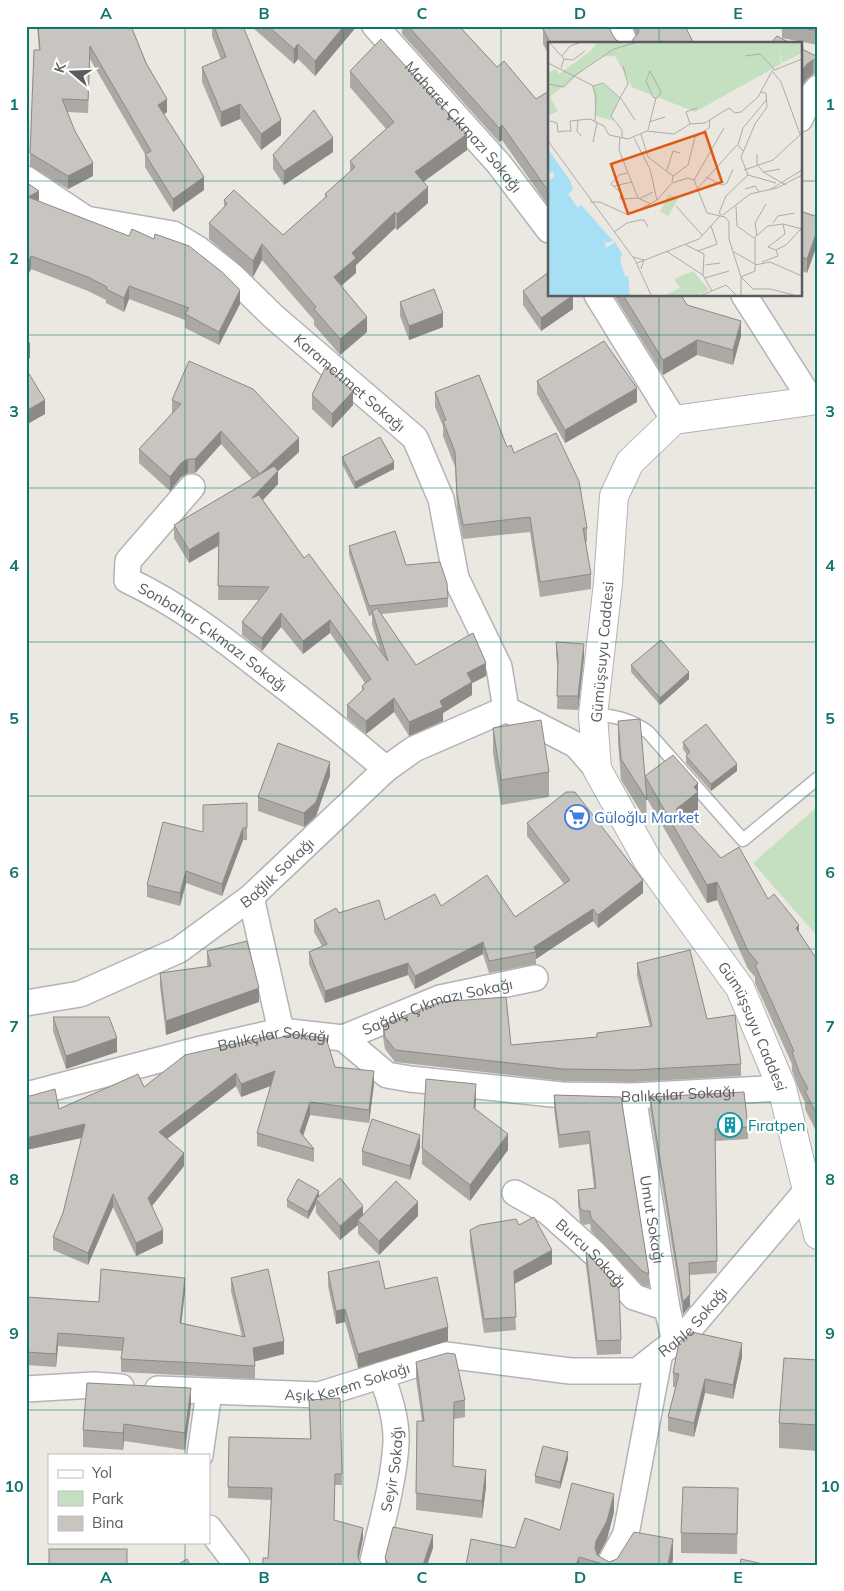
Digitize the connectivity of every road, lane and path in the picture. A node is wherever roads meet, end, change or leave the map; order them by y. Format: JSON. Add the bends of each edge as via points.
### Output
{"nodes":[{"id":1,"x":375,"y":26,"type":"edge"},
{"id":2,"x":618,"y":26,"type":"edge"},
{"id":3,"x":623,"y":42,"type":"edge"},
{"id":4,"x":818,"y":88,"type":"edge"},
{"id":5,"x":802,"y":115,"type":"edge"},
{"id":6,"x":26,"y":179,"type":"edge"},
{"id":7,"x":548,"y":229,"type":"edge"},
{"id":8,"x":598,"y":296,"type":"edge"},
{"id":9,"x":745,"y":296,"type":"edge"},
{"id":10,"x":814,"y":400,"type":"edge"},
{"id":11,"x":674,"y":420,"type":"junction"},
{"id":12,"x":192,"y":487,"type":"dead end"},
{"id":13,"x":506,"y":709,"type":"junction"},
{"id":14,"x":593,"y":715,"type":"junction"},
{"id":15,"x":386,"y":769,"type":"junction"},
{"id":16,"x":597,"y":769,"type":"junction"},
{"id":17,"x":818,"y":778,"type":"edge"},
{"id":18,"x":251,"y":897,"type":"junction"},
{"id":19,"x":535,"y":978,"type":"dead end"},
{"id":20,"x":26,"y":1002,"type":"edge"},
{"id":21,"x":281,"y":1031,"type":"junction"},
{"id":22,"x":342,"y":1038,"type":"junction"},
{"id":23,"x":782,"y":1088,"type":"junction"},
{"id":24,"x":26,"y":1095,"type":"edge"},
{"id":25,"x":633,"y":1096,"type":"junction"},
{"id":26,"x":808,"y":1188,"type":"junction"},
{"id":27,"x":516,"y":1193,"type":"dead end"},
{"id":28,"x":818,"y":1236,"type":"edge"},
{"id":29,"x":667,"y":1308,"type":"junction"},
{"id":30,"x":667,"y":1347,"type":"junction"},
{"id":31,"x":381,"y":1375,"type":"junction"},
{"id":32,"x":26,"y":1389,"type":"edge"},
{"id":33,"x":209,"y":1392,"type":"junction"},
{"id":34,"x":200,"y":1454,"type":"edge"},
{"id":35,"x":210,"y":1529,"type":"edge"},
{"id":36,"x":237,"y":1565,"type":"edge"},
{"id":37,"x":372,"y":1565,"type":"edge"},
{"id":38,"x":609,"y":1565,"type":"edge"}],
"edges":[{"from":1,"to":7,"type":"street","name":"Maharet Çıkmazı Sokağı","via":[[499,164]]},
{"from":2,"to":3,"type":"street"},
{"from":4,"to":5,"type":"street"},
{"from":6,"to":13,"type":"street","name":"Karamehmet Sokağı","via":[[86,219],[172,234],[198,249],[415,438],[441,499],[456,578],[499,667]]},
{"from":8,"to":11,"type":"street"},
{"from":9,"to":10,"type":"street"},
{"from":10,"to":11,"type":"street"},
{"from":11,"to":14,"type":"street","name":"Gümüşsuyu Caddesi","via":[[630,462],[614,496]]},
{"from":12,"to":15,"type":"street","name":"Sonbahar Çıkmazı Sokağı","via":[[128,561],[127,580],[165,598],[223,638],[334,724]]},
{"from":13,"to":15,"type":"street","name":"Bağlık Sokağı","via":[[414,749]]},
{"from":13,"to":16,"type":"street","via":[[576,745]]},
{"from":14,"to":16,"type":"street","name":"Gümüşsuyu Caddesi"},
{"from":14,"to":17,"type":"lane","via":[[622,718],[648,732],[743,840]]},
{"from":15,"to":18,"type":"street","name":"Bağlık Sokağı"},
{"from":16,"to":23,"type":"street","name":"Gümüşsuyu Caddesi","via":[[648,861],[740,988]]},
{"from":18,"to":20,"type":"street","name":"Bağlık Sokağı","via":[[179,950],[80,994]]},
{"from":18,"to":21,"type":"street"},
{"from":19,"to":22,"type":"street","name":"Sağdıç Çıkmazı Sokağı","via":[[440,998]]},
{"from":21,"to":22,"type":"street","name":"Balıkçılar Sokağı"},
{"from":21,"to":24,"type":"street","name":"Balıkçılar Sokağı"},
{"from":22,"to":25,"type":"street","name":"Balıkçılar Sokağı","via":[[387,1075],[562,1095]]},
{"from":23,"to":25,"type":"street","name":"Balıkçılar Sokağı"},
{"from":23,"to":26,"type":"street","name":"Gümüşsuyu Caddesi"},
{"from":25,"to":29,"type":"street","name":"Umut Sokağı"},
{"from":26,"to":28,"type":"street","name":"Gümüşsuyu Caddesi"},
{"from":26,"to":30,"type":"street","name":"Rahle Sokağı","via":[[687,1332]]},
{"from":27,"to":29,"type":"street","name":"Burcu Sokağı","via":[[547,1211],[594,1253],[634,1296]]},
{"from":29,"to":30,"type":"street","name":"Umut Sokağı"},
{"from":30,"to":31,"type":"street","name":"Aşık Kerem Sokağı","via":[[637,1371],[570,1371],[446,1355]]},
{"from":30,"to":38,"type":"street","name":"Rahle Sokağı","via":[[626,1534]]},
{"from":31,"to":33,"type":"street","name":"Aşık Kerem Sokağı","via":[[319,1395]]},
{"from":31,"to":37,"type":"street","name":"Seyir Sokağı","via":[[388,1392],[396,1442]]},
{"from":32,"to":33,"type":"street","name":"Aşık Kerem Sokağı","via":[[94,1385]]},
{"from":33,"to":34,"type":"street"},
{"from":35,"to":36,"type":"street"}]}
